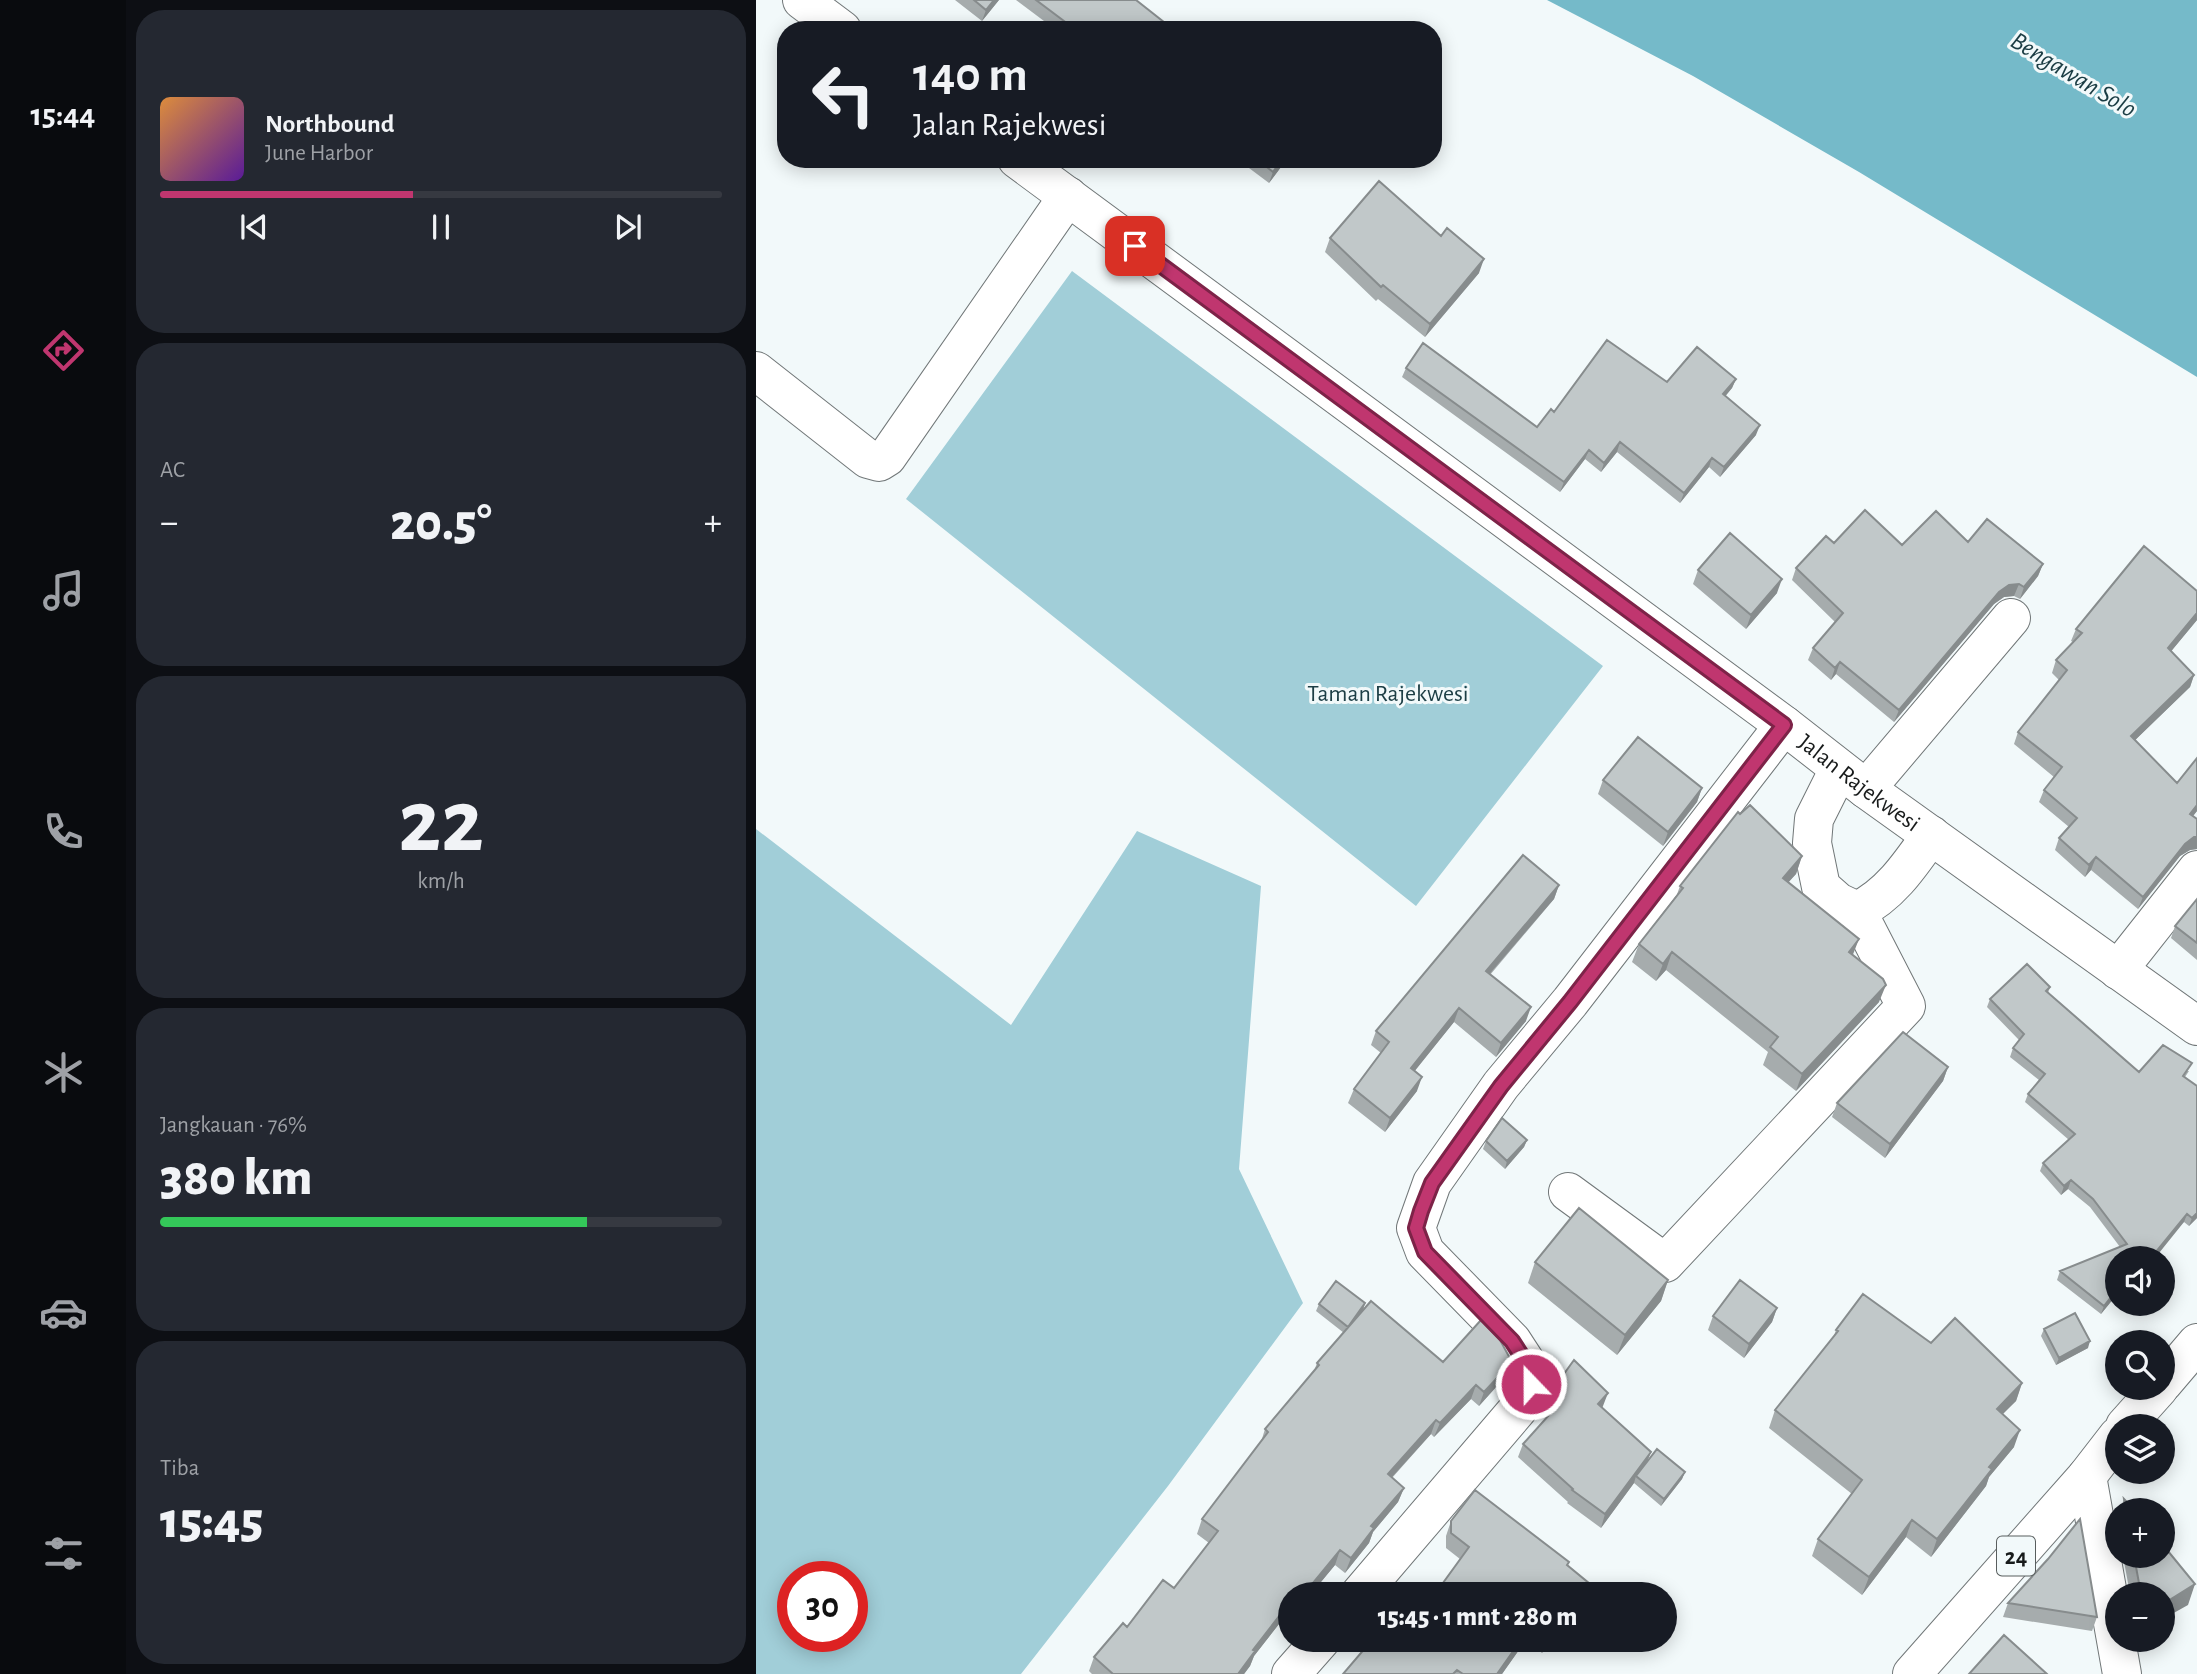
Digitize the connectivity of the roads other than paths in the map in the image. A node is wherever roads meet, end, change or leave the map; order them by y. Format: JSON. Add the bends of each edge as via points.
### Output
{"nodes":[{"id":1,"x":802,"y":0,"type":"edge"},
{"id":2,"x":830,"y":21,"type":"edge"},
{"id":3,"x":1029,"y":168,"type":"edge"},
{"id":4,"x":1068,"y":196,"type":"junction"},
{"id":5,"x":756,"y":371,"type":"edge"},
{"id":6,"x":2011,"y":618,"type":"dead end"},
{"id":7,"x":1784,"y":725,"type":"junction"},
{"id":8,"x":1853,"y":779,"type":"junction"},
{"id":9,"x":1931,"y":835,"type":"junction"},
{"id":10,"x":2197,"y":870,"type":"edge"},
{"id":11,"x":1857,"y":911,"type":"junction"},
{"id":12,"x":2118,"y":970,"type":"junction"},
{"id":13,"x":2197,"y":1026,"type":"edge"},
{"id":14,"x":1568,"y":1192,"type":"dead end"},
{"id":15,"x":2197,"y":1343,"type":"edge"},
{"id":16,"x":2175,"y":1368,"type":"edge"},
{"id":17,"x":2148,"y":1400,"type":"edge"},
{"id":18,"x":2135,"y":1414,"type":"edge"},
{"id":19,"x":2105,"y":1453,"type":"edge"},
{"id":20,"x":2087,"y":1476,"type":"junction"},
{"id":21,"x":1370,"y":1582,"type":"edge"},
{"id":22,"x":1310,"y":1652,"type":"edge"},
{"id":23,"x":1291,"y":1674,"type":"edge"},
{"id":24,"x":1912,"y":1674,"type":"edge"},
{"id":25,"x":2122,"y":1674,"type":"edge"}],
"edges":[{"from":1,"to":2,"type":"main road"},
{"from":3,"to":4,"type":"main road","name":"Jalan Rajekwesi"},
{"from":4,"to":5,"type":"main road","via":[[887,457],[879,462],[868,459]]},
{"from":4,"to":7,"type":"main road","name":"Jalan Rajekwesi"},
{"from":6,"to":8,"type":"main road"},
{"from":7,"to":8,"type":"main road","name":"Jalan Rajekwesi"},
{"from":7,"to":21,"type":"main road","via":[[1501,1086],[1432,1183],[1416,1228],[1425,1252],[1512,1341],[1525,1361],[1531,1384],[1518,1409]]},
{"from":8,"to":9,"type":"main road","name":"Jalan Rajekwesi"},
{"from":8,"to":11,"type":"main road","via":[[1814,819],[1812,843],[1821,887]]},
{"from":9,"to":11,"type":"main road","via":[[1883,895]]},
{"from":9,"to":12,"type":"main road","name":"Jalan Rajekwesi"},
{"from":10,"to":12,"type":"main road"},
{"from":11,"to":14,"type":"main road","via":[[1906,1006],[1665,1264]]},
{"from":12,"to":13,"type":"main road","name":"Jalan Rajekwesi"},
{"from":15,"to":16,"type":"main road"},
{"from":17,"to":18,"type":"main road"},
{"from":19,"to":20,"type":"main road","number":"24"},
{"from":20,"to":24,"type":"main road","number":"24"},
{"from":20,"to":25,"type":"main road"},
{"from":22,"to":23,"type":"main road"}]}
